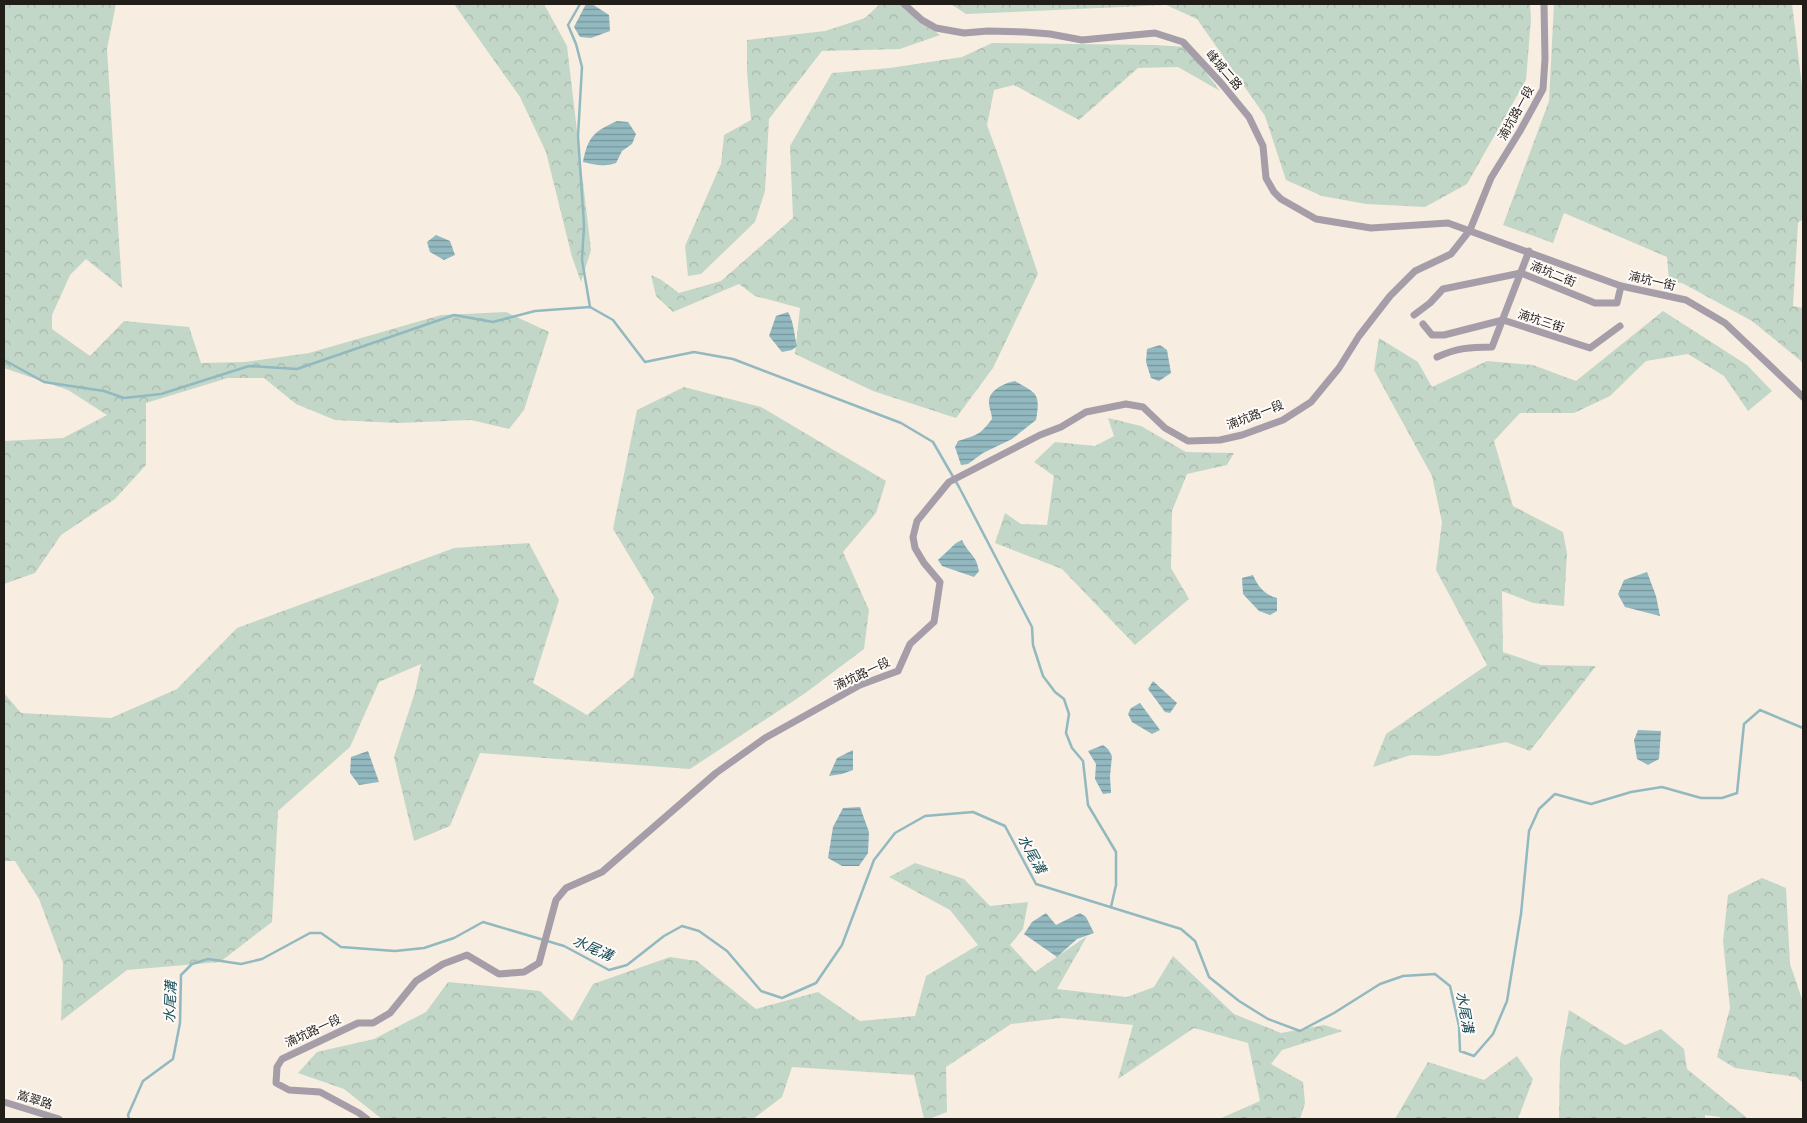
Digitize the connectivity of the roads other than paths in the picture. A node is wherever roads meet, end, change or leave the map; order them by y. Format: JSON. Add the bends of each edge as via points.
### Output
{"nodes":[{"id":1,"x":904,"y":4,"type":"edge"},
{"id":2,"x":1544,"y":4,"type":"edge"},
{"id":3,"x":1470,"y":230,"type":"junction"},
{"id":4,"x":1528,"y":251,"type":"junction"},
{"id":5,"x":1521,"y":273,"type":"junction"},
{"id":6,"x":1621,"y":286,"type":"junction"},
{"id":7,"x":1414,"y":315,"type":"dead end"},
{"id":8,"x":1503,"y":320,"type":"junction"},
{"id":9,"x":1423,"y":324,"type":"dead end"},
{"id":10,"x":1620,"y":326,"type":"dead end"},
{"id":11,"x":1437,"y":357,"type":"dead end"},
{"id":12,"x":1803,"y":397,"type":"edge"},
{"id":13,"x":4,"y":1102,"type":"edge"},
{"id":14,"x":60,"y":1119,"type":"edge"},
{"id":15,"x":367,"y":1119,"type":"edge"}],
"edges":[{"from":1,"to":3,"type":"street","name":"峰城二路","via":[[936,28],[964,33],[1025,32],[1082,40],[1155,33],[1184,42],[1249,117],[1263,146],[1266,178],[1281,199],[1316,219],[1371,228],[1448,223]]},
{"from":2,"to":3,"type":"street","name":"湳坑路一段","via":[[1543,88],[1491,178]]},
{"from":3,"to":4,"type":"street","name":"湳坑一街"},
{"from":3,"to":15,"type":"street","name":"湳坑路一段","via":[[1451,254],[1415,271],[1390,296],[1311,402],[1282,420],[1220,440],[1188,441],[1165,428],[1142,407],[1126,404],[1086,412],[949,482],[917,521],[912,537],[924,563],[940,582],[934,622],[910,644],[898,672],[860,685],[765,738],[716,773],[602,872],[566,888],[556,900],[539,963],[524,972],[498,974],[467,955],[416,980],[390,1013],[373,1023],[358,1023],[282,1058],[277,1067],[276,1083],[289,1090],[320,1092]]},
{"from":4,"to":5,"type":"street"},
{"from":4,"to":6,"type":"street","name":"湳坑一街"},
{"from":5,"to":6,"type":"street","name":"湳坑二街","via":[[1595,303],[1617,303]]},
{"from":5,"to":7,"type":"street","name":"湳坑二街","via":[[1443,289]]},
{"from":5,"to":8,"type":"street"},
{"from":6,"to":12,"type":"street","name":"湳坑一街","via":[[1686,300],[1725,323]]},
{"from":8,"to":9,"type":"street","name":"湳坑三街","via":[[1444,335],[1432,335]]},
{"from":8,"to":10,"type":"street","name":"湳坑三街","via":[[1590,348]]},
{"from":8,"to":11,"type":"street","via":[[1492,347],[1468,347]]},
{"from":13,"to":14,"type":"street","name":"嵩翠路"}]}
